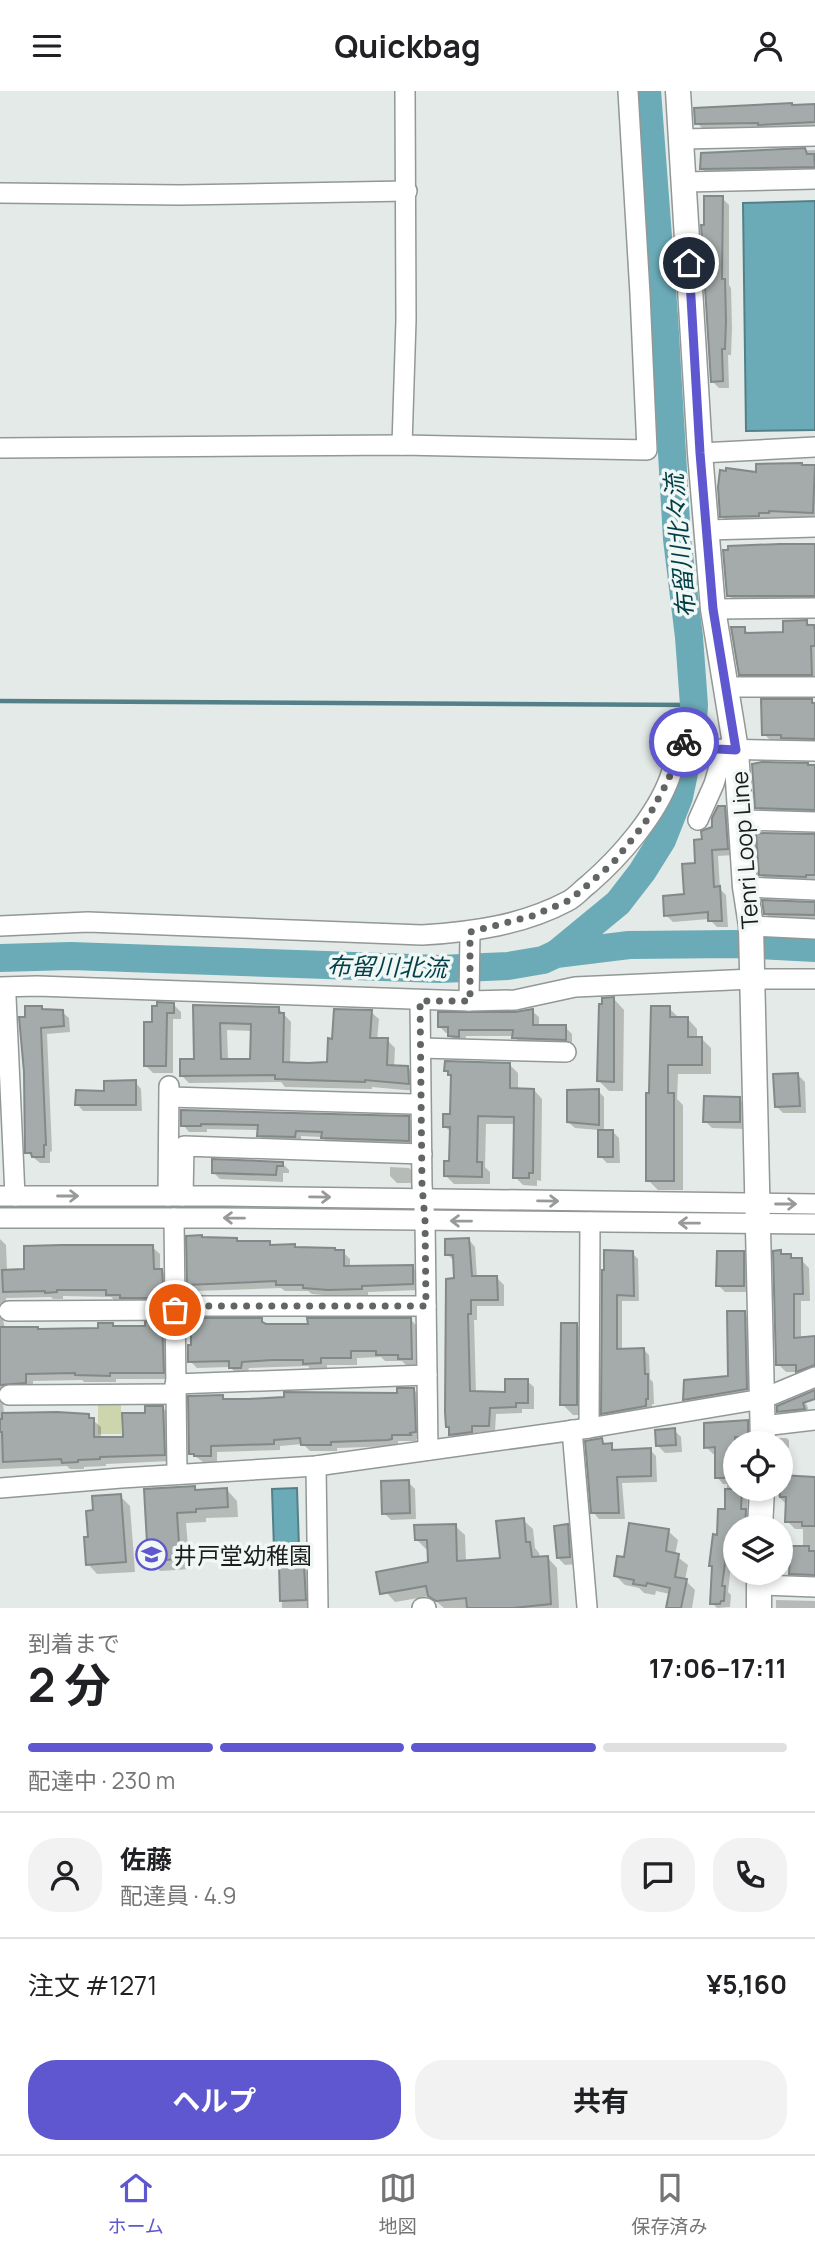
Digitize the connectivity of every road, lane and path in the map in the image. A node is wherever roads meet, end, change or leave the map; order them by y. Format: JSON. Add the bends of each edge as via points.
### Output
{"nodes":[{"id":1,"x":405,"y":91,"type":"edge"},
{"id":2,"x":628,"y":91,"type":"edge"},
{"id":3,"x":678,"y":91,"type":"edge"},
{"id":4,"x":815,"y":136,"type":"edge"},
{"id":5,"x":682,"y":139,"type":"junction"},
{"id":6,"x":815,"y":179,"type":"edge"},
{"id":7,"x":685,"y":181,"type":"junction"},
{"id":8,"x":407,"y":191,"type":"junction"},
{"id":9,"x":0,"y":193,"type":"edge"},
{"id":10,"x":402,"y":445,"type":"junction"},
{"id":11,"x":815,"y":447,"type":"edge"},
{"id":12,"x":0,"y":448,"type":"edge"},
{"id":13,"x":700,"y":453,"type":"junction"},
{"id":14,"x":815,"y":527,"type":"edge"},
{"id":15,"x":706,"y":530,"type":"junction"},
{"id":16,"x":815,"y":608,"type":"edge"},
{"id":17,"x":713,"y":609,"type":"junction"},
{"id":18,"x":726,"y":687,"type":"junction"},
{"id":19,"x":815,"y":687,"type":"edge"},
{"id":20,"x":726,"y":749,"type":"junction"},
{"id":21,"x":815,"y":751,"type":"edge"},
{"id":22,"x":698,"y":820,"type":"dead end"},
{"id":23,"x":741,"y":820,"type":"junction"},
{"id":24,"x":815,"y":822,"type":"edge"},
{"id":25,"x":746,"y":887,"type":"junction"},
{"id":26,"x":815,"y":890,"type":"edge"},
{"id":27,"x":0,"y":926,"type":"edge"},
{"id":28,"x":815,"y":929,"type":"edge"},
{"id":29,"x":751,"y":930,"type":"junction"},
{"id":30,"x":470,"y":935,"type":"junction"},
{"id":31,"x":753,"y":976,"type":"junction"},
{"id":32,"x":815,"y":979,"type":"edge"},
{"id":33,"x":3,"y":992,"type":"edge"},
{"id":34,"x":470,"y":999,"type":"junction"},
{"id":35,"x":420,"y":1001,"type":"junction"},
{"id":36,"x":421,"y":1048,"type":"junction"},
{"id":37,"x":566,"y":1052,"type":"dead end"},
{"id":38,"x":5,"y":1101,"type":"edge"},
{"id":39,"x":413,"y":1104,"type":"dead end"},
{"id":40,"x":422,"y":1154,"type":"junction"},
{"id":41,"x":8,"y":1196,"type":"edge"},
{"id":42,"x":176,"y":1196,"type":"junction"},
{"id":43,"x":422,"y":1199,"type":"junction"},
{"id":44,"x":815,"y":1204,"type":"edge"},
{"id":45,"x":756,"y":1214,"type":"junction"},
{"id":46,"x":174,"y":1217,"type":"junction"},
{"id":47,"x":0,"y":1218,"type":"edge"},
{"id":48,"x":425,"y":1220,"type":"junction"},
{"id":49,"x":590,"y":1222,"type":"junction"},
{"id":50,"x":815,"y":1224,"type":"edge"},
{"id":51,"x":426,"y":1306,"type":"junction"},
{"id":52,"x":175,"y":1308,"type":"junction"},
{"id":53,"x":9,"y":1311,"type":"dead end"},
{"id":54,"x":427,"y":1375,"type":"junction"},
{"id":55,"x":815,"y":1377,"type":"edge"},
{"id":56,"x":175,"y":1389,"type":"junction"},
{"id":57,"x":9,"y":1395,"type":"dead end"},
{"id":58,"x":762,"y":1399,"type":"junction"},
{"id":59,"x":815,"y":1420,"type":"edge"},
{"id":60,"x":580,"y":1429,"type":"junction"},
{"id":61,"x":763,"y":1431,"type":"edge"},
{"id":62,"x":777,"y":1431,"type":"edge"},
{"id":63,"x":428,"y":1450,"type":"junction"},
{"id":64,"x":316,"y":1467,"type":"junction"},
{"id":65,"x":177,"y":1475,"type":"junction"},
{"id":66,"x":0,"y":1488,"type":"edge"},
{"id":67,"x":815,"y":1587,"type":"edge"},
{"id":68,"x":759,"y":1589,"type":"edge"},
{"id":69,"x":587,"y":1607,"type":"edge"},
{"id":70,"x":318,"y":1608,"type":"edge"},
{"id":71,"x":576,"y":1608,"type":"edge"},
{"id":72,"x":600,"y":1608,"type":"edge"}],
"edges":[{"from":1,"to":8,"type":"street"},
{"from":2,"to":10,"type":"street","via":[[647,450]]},
{"from":3,"to":5,"type":"main road","name":"Tenri Loop Line"},
{"from":4,"to":5,"type":"street"},
{"from":5,"to":7,"type":"main road","name":"Tenri Loop Line"},
{"from":6,"to":7,"type":"street"},
{"from":7,"to":13,"type":"main road","name":"Tenri Loop Line"},
{"from":8,"to":9,"type":"street"},
{"from":8,"to":10,"type":"street"},
{"from":10,"to":12,"type":"street"},
{"from":11,"to":13,"type":"street"},
{"from":13,"to":15,"type":"main road","name":"Tenri Loop Line"},
{"from":14,"to":15,"type":"street"},
{"from":15,"to":17,"type":"main road","name":"Tenri Loop Line"},
{"from":16,"to":17,"type":"street"},
{"from":17,"to":18,"type":"main road","name":"Tenri Loop Line"},
{"from":18,"to":19,"type":"street"},
{"from":18,"to":20,"type":"main road","name":"Tenri Loop Line"},
{"from":20,"to":21,"type":"street"},
{"from":20,"to":22,"type":"street"},
{"from":20,"to":23,"type":"main road","name":"Tenri Loop Line"},
{"from":20,"to":30,"type":"street","via":[[678,740],[669,779],[645,823],[613,863],[570,900]]},
{"from":23,"to":24,"type":"street"},
{"from":23,"to":25,"type":"main road","name":"Tenri Loop Line"},
{"from":25,"to":26,"type":"street"},
{"from":25,"to":29,"type":"main road","name":"Tenri Loop Line"},
{"from":27,"to":30,"type":"street","via":[[88,922]]},
{"from":28,"to":29,"type":"street"},
{"from":29,"to":31,"type":"main road","name":"Tenri Loop Line"},
{"from":30,"to":34,"type":"street"},
{"from":31,"to":32,"type":"street"},
{"from":31,"to":34,"type":"street","via":[[575,987],[515,1000]]},
{"from":31,"to":45,"type":"main road","name":"Tenri Loop Line"},
{"from":33,"to":35,"type":"street","via":[[37,986]]},
{"from":33,"to":38,"type":"street"},
{"from":34,"to":35,"type":"street"},
{"from":35,"to":36,"type":"street"},
{"from":36,"to":37,"type":"street"},
{"from":36,"to":40,"type":"street"},
{"from":38,"to":41,"type":"street"},
{"from":39,"to":42,"type":"street","via":[[169,1091]]},
{"from":40,"to":42,"type":"street","via":[[184,1146]]},
{"from":40,"to":43,"type":"street"},
{"from":41,"to":42,"type":"street","one_way":true},
{"from":42,"to":43,"type":"street","one_way":true},
{"from":43,"to":45,"type":"street","one_way":true},
{"from":43,"to":48,"type":"street"},
{"from":45,"to":44,"type":"street","one_way":true},
{"from":45,"to":49,"type":"street","one_way":true},
{"from":45,"to":50,"type":"street"},
{"from":45,"to":58,"type":"main road","name":"Tenri Loop Line"},
{"from":46,"to":47,"type":"street"},
{"from":48,"to":46,"type":"street","one_way":true},
{"from":46,"to":52,"type":"street"},
{"from":49,"to":48,"type":"street","one_way":true},
{"from":48,"to":51,"type":"street"},
{"from":49,"to":60,"type":"street"},
{"from":51,"to":52,"type":"street"},
{"from":51,"to":54,"type":"street"},
{"from":52,"to":53,"type":"street"},
{"from":52,"to":56,"type":"street"},
{"from":54,"to":56,"type":"street"},
{"from":54,"to":63,"type":"street"},
{"from":55,"to":58,"type":"street"},
{"from":56,"to":57,"type":"street"},
{"from":56,"to":65,"type":"street"},
{"from":58,"to":60,"type":"street"},
{"from":58,"to":61,"type":"main road","name":"Tenri Loop Line"},
{"from":59,"to":62,"type":"street"},
{"from":60,"to":63,"type":"street"},
{"from":60,"to":69,"type":"street"},
{"from":63,"to":64,"type":"street"},
{"from":64,"to":65,"type":"street"},
{"from":64,"to":70,"type":"street"},
{"from":65,"to":66,"type":"street"},
{"from":67,"to":68,"type":"street"},
{"from":69,"to":71,"type":"street"},
{"from":69,"to":72,"type":"street"}]}
